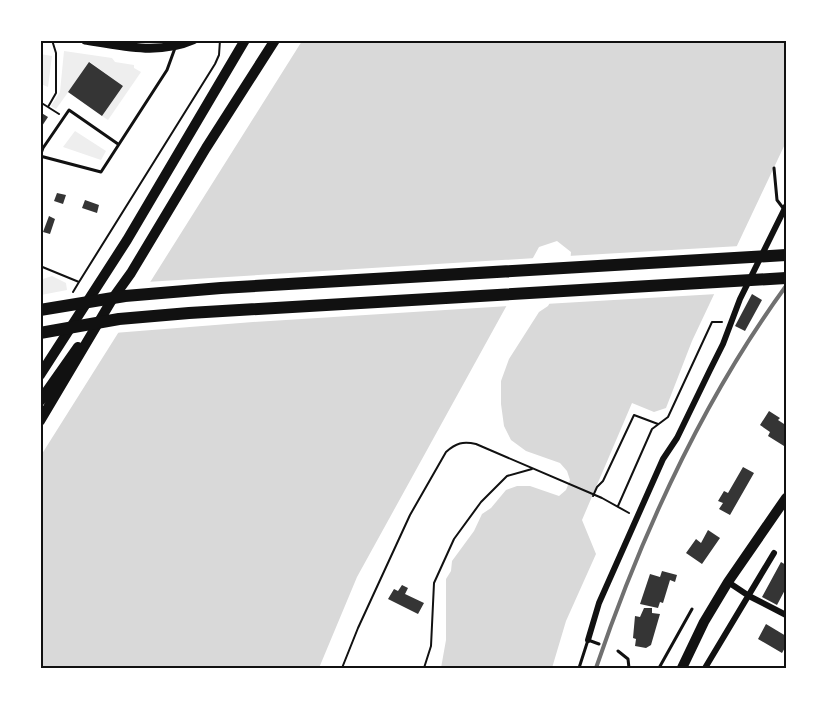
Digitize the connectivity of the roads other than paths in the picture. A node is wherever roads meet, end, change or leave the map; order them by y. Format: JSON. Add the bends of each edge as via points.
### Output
{"nodes":[{"id":1,"x":85,"y":40,"type":"edge"},
{"id":2,"x":194,"y":40,"type":"edge"},
{"id":3,"x":246,"y":40,"type":"edge"},
{"id":4,"x":275,"y":40,"type":"edge"},
{"id":5,"x":176,"y":46,"type":"junction"},
{"id":6,"x":118,"y":144,"type":"junction"},
{"id":7,"x":40,"y":156,"type":"edge"},
{"id":8,"x":774,"y":168,"type":"dead end"},
{"id":9,"x":786,"y":208,"type":"edge"},
{"id":10,"x":765,"y":248,"type":"junction"},
{"id":11,"x":773,"y":253,"type":"dead end"},
{"id":12,"x":786,"y":255,"type":"edge"},
{"id":13,"x":786,"y":278,"type":"edge"},
{"id":14,"x":113,"y":298,"type":"junction"},
{"id":15,"x":42,"y":309,"type":"edge"},
{"id":16,"x":40,"y":333,"type":"edge"},
{"id":17,"x":40,"y":375,"type":"edge"},
{"id":18,"x":40,"y":401,"type":"edge"},
{"id":19,"x":40,"y":421,"type":"edge"},
{"id":20,"x":786,"y":498,"type":"edge"},
{"id":21,"x":774,"y":553,"type":"dead end"},
{"id":22,"x":728,"y":582,"type":"junction"},
{"id":23,"x":749,"y":596,"type":"junction"},
{"id":24,"x":692,"y":609,"type":"dead end"},
{"id":25,"x":786,"y":615,"type":"edge"},
{"id":26,"x":588,"y":640,"type":"junction"},
{"id":27,"x":599,"y":644,"type":"dead end"},
{"id":28,"x":618,"y":651,"type":"dead end"},
{"id":29,"x":579,"y":669,"type":"edge"},
{"id":30,"x":629,"y":669,"type":"edge"},
{"id":31,"x":659,"y":669,"type":"edge"},
{"id":32,"x":682,"y":669,"type":"edge"},
{"id":33,"x":705,"y":669,"type":"edge"}],
"edges":[{"from":1,"to":5,"type":"main road","via":[[138,48]]},
{"from":2,"to":5,"type":"main road"},
{"from":3,"to":17,"type":"main road","via":[[122,249]]},
{"from":4,"to":14,"type":"main road"},
{"from":5,"to":6,"type":"lane","via":[[167,70]]},
{"from":6,"to":7,"type":"lane","via":[[100,172]]},
{"from":6,"to":7,"type":"lane","via":[[69,110]]},
{"from":8,"to":9,"type":"lane","via":[[778,204]]},
{"from":9,"to":10,"type":"street"},
{"from":10,"to":11,"type":"street"},
{"from":10,"to":26,"type":"street","via":[[636,518],[599,603]]},
{"from":12,"to":15,"type":"highway","via":[[221,288],[125,296]]},
{"from":13,"to":16,"type":"highway","via":[[189,313],[119,319]]},
{"from":14,"to":18,"type":"main road"},
{"from":14,"to":19,"type":"main road"},
{"from":20,"to":22,"type":"main road"},
{"from":21,"to":23,"type":"street"},
{"from":22,"to":23,"type":"street"},
{"from":22,"to":32,"type":"main road"},
{"from":23,"to":25,"type":"street"},
{"from":23,"to":33,"type":"street"},
{"from":24,"to":31,"type":"lane"},
{"from":26,"to":27,"type":"lane"},
{"from":26,"to":29,"type":"lane"},
{"from":28,"to":30,"type":"lane","via":[[628,659]]}]}
